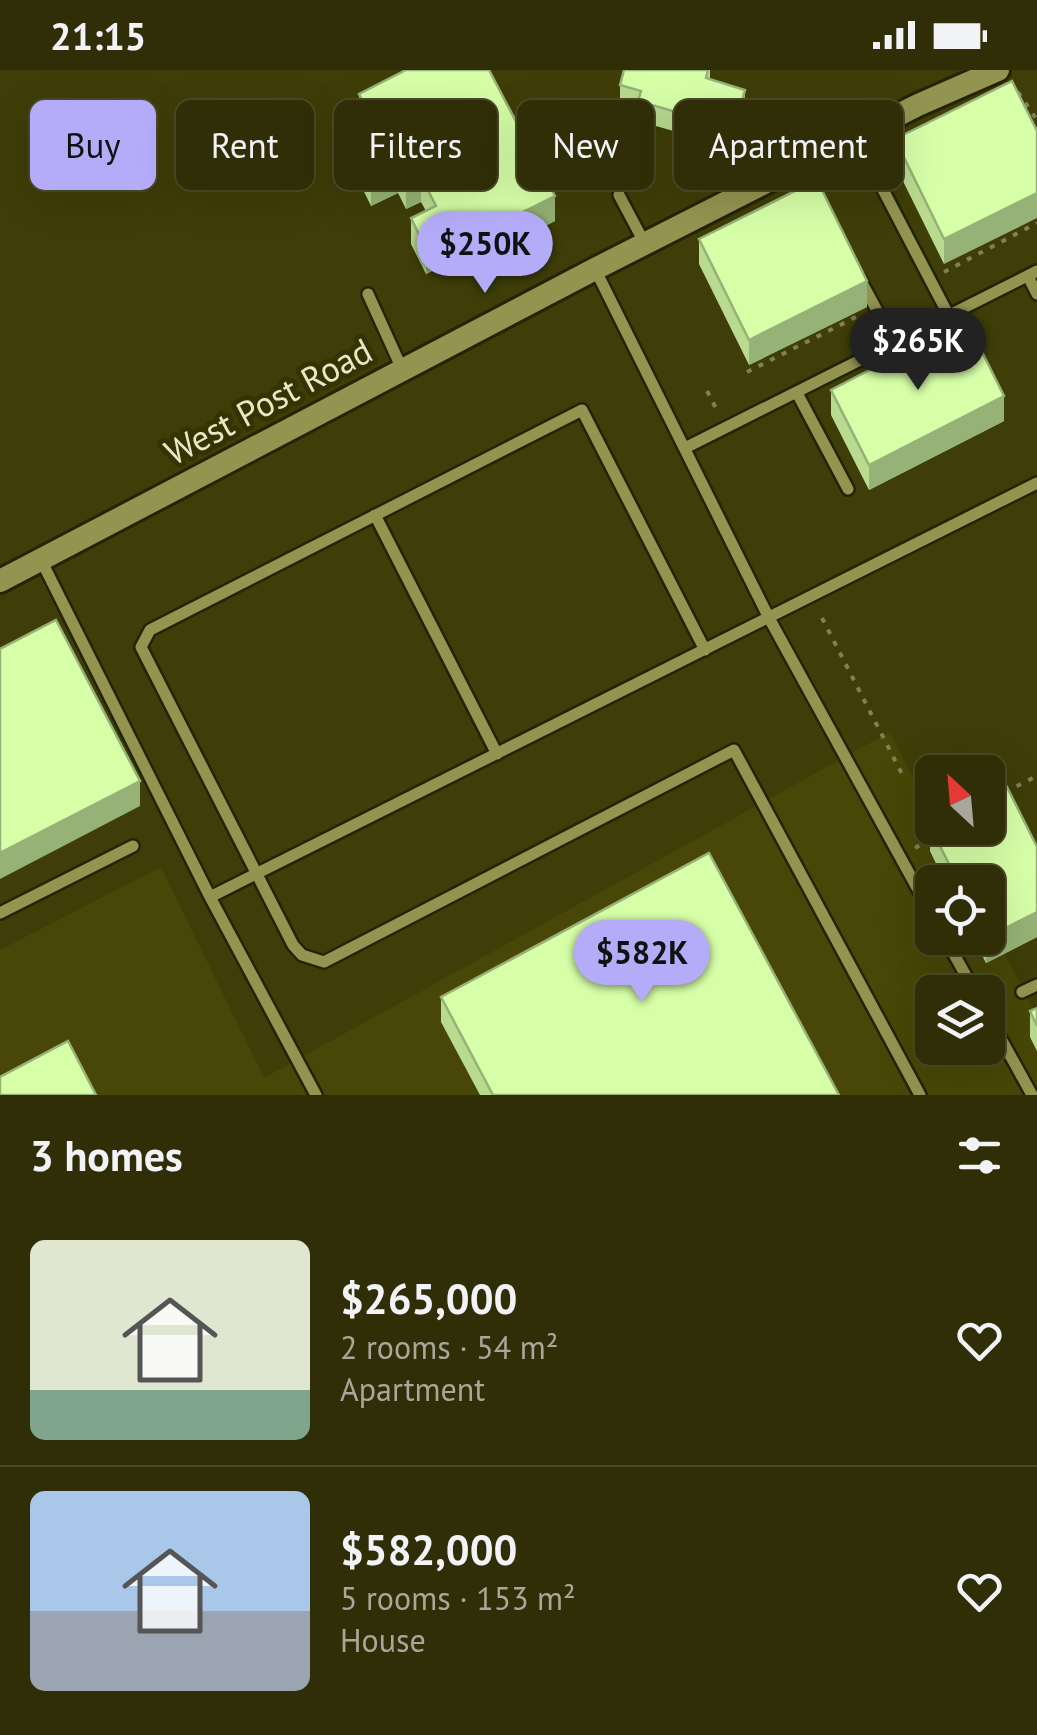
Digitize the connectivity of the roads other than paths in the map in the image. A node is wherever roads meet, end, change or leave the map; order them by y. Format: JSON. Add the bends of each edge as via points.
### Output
{"nodes":[{"id":1,"x":998,"y":70,"type":"edge"},
{"id":2,"x":883,"y":190,"type":"edge"},
{"id":3,"x":619,"y":195,"type":"dead end"},
{"id":4,"x":645,"y":244,"type":"junction"},
{"id":5,"x":850,"y":260,"type":"edge"},
{"id":6,"x":595,"y":269,"type":"junction"},
{"id":7,"x":1032,"y":274,"type":"edge"},
{"id":8,"x":368,"y":294,"type":"dead end"},
{"id":9,"x":1037,"y":294,"type":"edge"},
{"id":10,"x":948,"y":316,"type":"junction"},
{"id":11,"x":895,"y":344,"type":"junction"},
{"id":12,"x":402,"y":369,"type":"junction"},
{"id":13,"x":797,"y":393,"type":"junction"},
{"id":14,"x":685,"y":448,"type":"junction"},
{"id":15,"x":1037,"y":484,"type":"edge"},
{"id":16,"x":848,"y":488,"type":"dead end"},
{"id":17,"x":375,"y":516,"type":"junction"},
{"id":18,"x":41,"y":560,"type":"junction"},
{"id":19,"x":0,"y":581,"type":"edge"},
{"id":20,"x":769,"y":618,"type":"junction"},
{"id":21,"x":705,"y":650,"type":"junction"},
{"id":22,"x":496,"y":754,"type":"junction"},
{"id":23,"x":133,"y":846,"type":"dead end"},
{"id":24,"x":257,"y":874,"type":"junction"},
{"id":25,"x":915,"y":884,"type":"edge"},
{"id":26,"x":210,"y":898,"type":"junction"},
{"id":27,"x":0,"y":913,"type":"edge"},
{"id":28,"x":1037,"y":985,"type":"edge"},
{"id":29,"x":1022,"y":992,"type":"dead end"},
{"id":30,"x":1005,"y":1046,"type":"edge"},
{"id":31,"x":316,"y":1095,"type":"edge"},
{"id":32,"x":920,"y":1095,"type":"edge"},
{"id":33,"x":1032,"y":1095,"type":"edge"}],
"edges":[{"from":1,"to":4,"type":"street","name":"West Post Road"},
{"from":2,"to":10,"type":"lane"},
{"from":3,"to":4,"type":"lane"},
{"from":4,"to":6,"type":"street","name":"West Post Road"},
{"from":5,"to":11,"type":"lane"},
{"from":6,"to":12,"type":"street","name":"West Post Road"},
{"from":6,"to":14,"type":"lane"},
{"from":7,"to":9,"type":"lane"},
{"from":7,"to":10,"type":"lane"},
{"from":8,"to":12,"type":"lane"},
{"from":10,"to":11,"type":"lane"},
{"from":11,"to":13,"type":"lane"},
{"from":12,"to":18,"type":"street","name":"West Post Road"},
{"from":13,"to":14,"type":"lane"},
{"from":13,"to":16,"type":"lane"},
{"from":14,"to":20,"type":"lane"},
{"from":15,"to":20,"type":"lane"},
{"from":17,"to":21,"type":"lane","via":[[582,410]]},
{"from":17,"to":22,"type":"lane"},
{"from":17,"to":24,"type":"lane","via":[[142,637],[140,647]]},
{"from":18,"to":19,"type":"street","name":"West Post Road"},
{"from":18,"to":26,"type":"lane"},
{"from":20,"to":21,"type":"lane"},
{"from":20,"to":25,"type":"lane"},
{"from":21,"to":22,"type":"lane"},
{"from":22,"to":24,"type":"lane"},
{"from":23,"to":27,"type":"lane"},
{"from":24,"to":26,"type":"lane"},
{"from":24,"to":32,"type":"lane","via":[[294,945],[324,962],[734,750]]},
{"from":26,"to":31,"type":"lane"},
{"from":28,"to":29,"type":"lane"},
{"from":30,"to":33,"type":"lane"}]}
